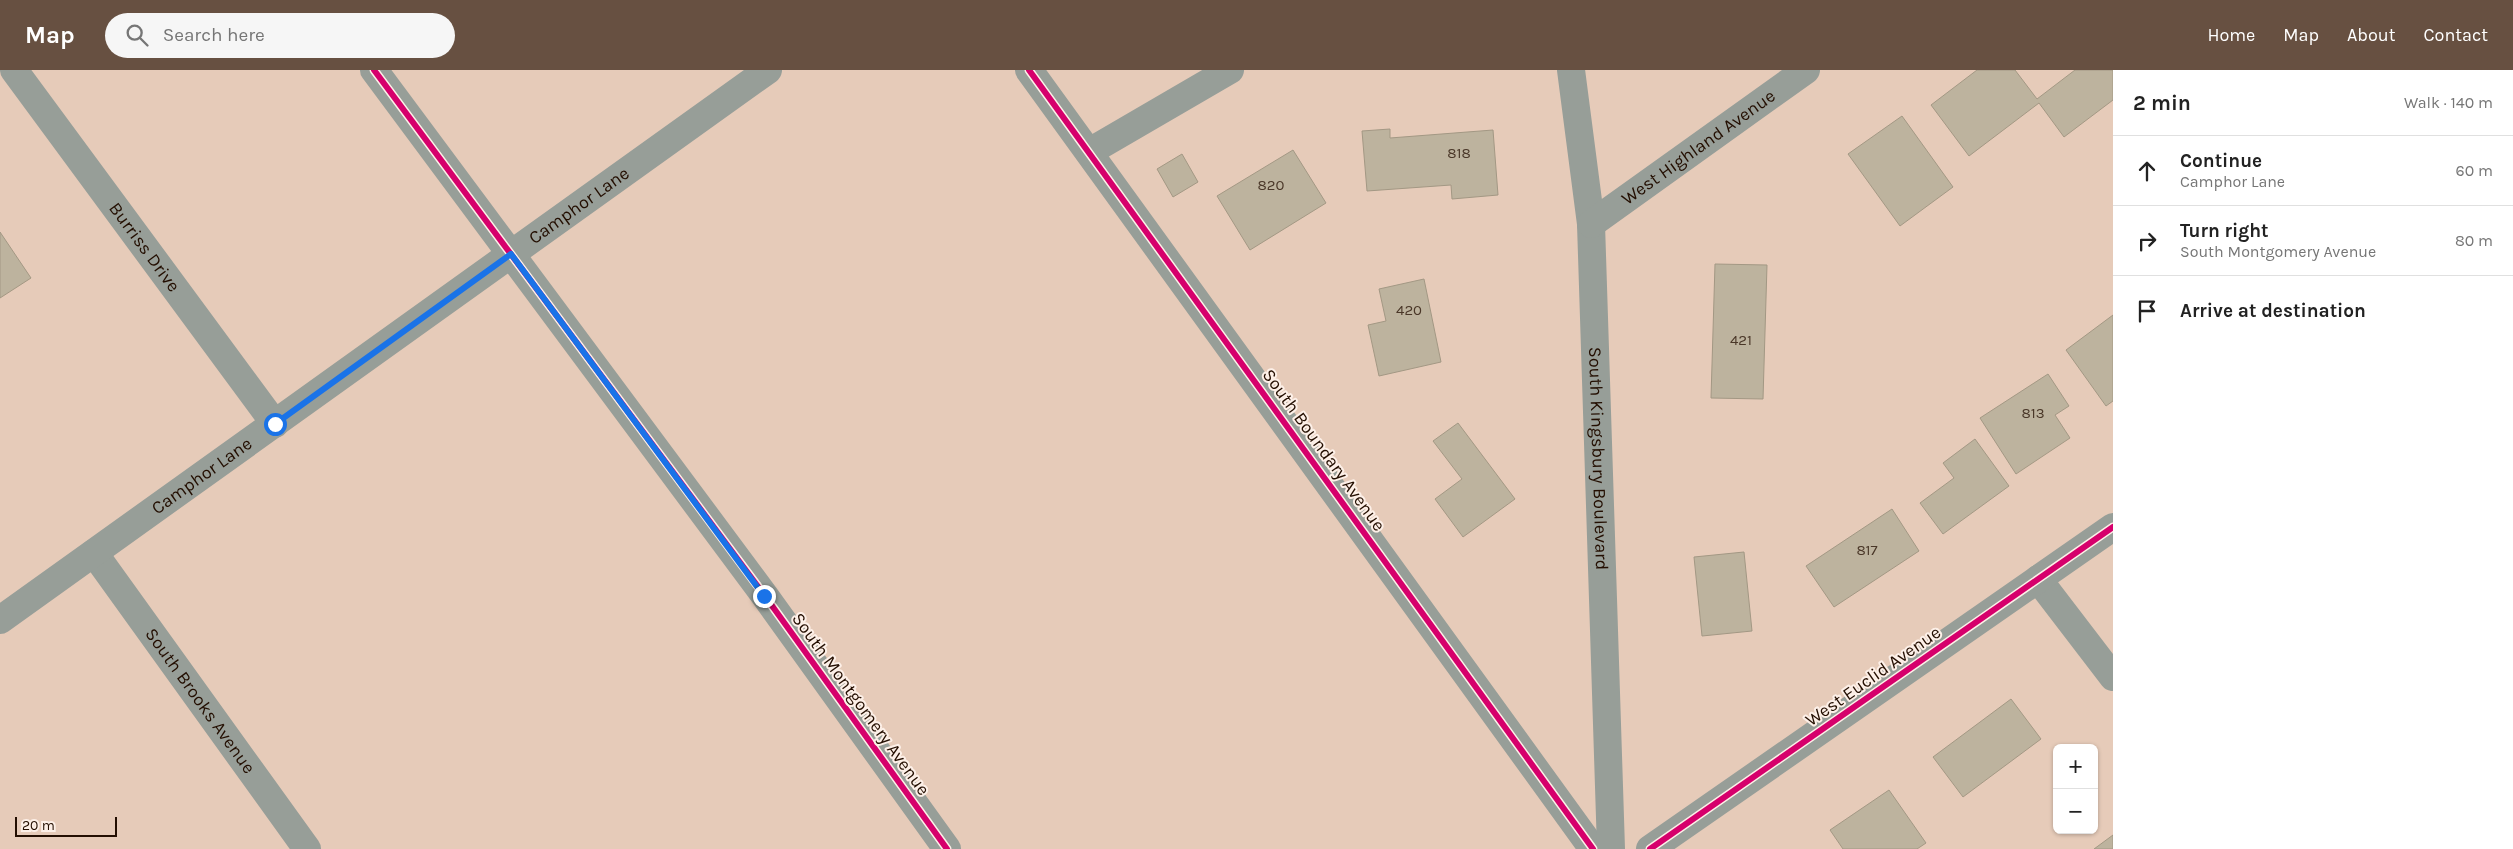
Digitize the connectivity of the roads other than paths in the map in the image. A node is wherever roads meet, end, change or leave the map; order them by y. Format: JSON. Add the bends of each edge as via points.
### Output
{"nodes":[{"id":1,"x":14,"y":70,"type":"edge"},
{"id":2,"x":374,"y":70,"type":"edge"},
{"id":3,"x":768,"y":70,"type":"edge"},
{"id":4,"x":1029,"y":70,"type":"edge"},
{"id":5,"x":1230,"y":70,"type":"edge"},
{"id":6,"x":1571,"y":70,"type":"edge"},
{"id":7,"x":1806,"y":70,"type":"edge"},
{"id":8,"x":1089,"y":152,"type":"junction"},
{"id":9,"x":1591,"y":224,"type":"junction"},
{"id":10,"x":511,"y":254,"type":"junction"},
{"id":11,"x":275,"y":424,"type":"junction"},
{"id":12,"x":2113,"y":527,"type":"edge"},
{"id":13,"x":94,"y":553,"type":"junction"},
{"id":14,"x":2038,"y":579,"type":"junction"},
{"id":15,"x":0,"y":620,"type":"edge"},
{"id":16,"x":2113,"y":677,"type":"edge"},
{"id":17,"x":307,"y":849,"type":"edge"},
{"id":18,"x":948,"y":849,"type":"edge"},
{"id":19,"x":1594,"y":849,"type":"edge"},
{"id":20,"x":1611,"y":849,"type":"edge"},
{"id":21,"x":1650,"y":849,"type":"edge"}],
"edges":[{"from":1,"to":11,"type":"street","name":"Burriss Drive"},
{"from":2,"to":10,"type":"street","name":"South Montgomery Avenue"},
{"from":3,"to":10,"type":"street","name":"Camphor Lane"},
{"from":4,"to":8,"type":"street","name":"South Boundary Avenue"},
{"from":5,"to":8,"type":"street"},
{"from":6,"to":9,"type":"street","name":"South Kingsbury Boulevard"},
{"from":7,"to":9,"type":"street","name":"West Highland Avenue"},
{"from":8,"to":19,"type":"street","name":"South Boundary Avenue"},
{"from":9,"to":20,"type":"street","name":"South Kingsbury Boulevard"},
{"from":10,"to":11,"type":"street","name":"Camphor Lane"},
{"from":10,"to":18,"type":"street","name":"South Montgomery Avenue"},
{"from":11,"to":13,"type":"street","name":"Camphor Lane"},
{"from":12,"to":14,"type":"street","name":"West Euclid Avenue"},
{"from":13,"to":15,"type":"street","name":"Camphor Lane"},
{"from":13,"to":17,"type":"street","name":"South Brooks Avenue"},
{"from":14,"to":16,"type":"street"},
{"from":14,"to":21,"type":"street","name":"West Euclid Avenue"}]}
